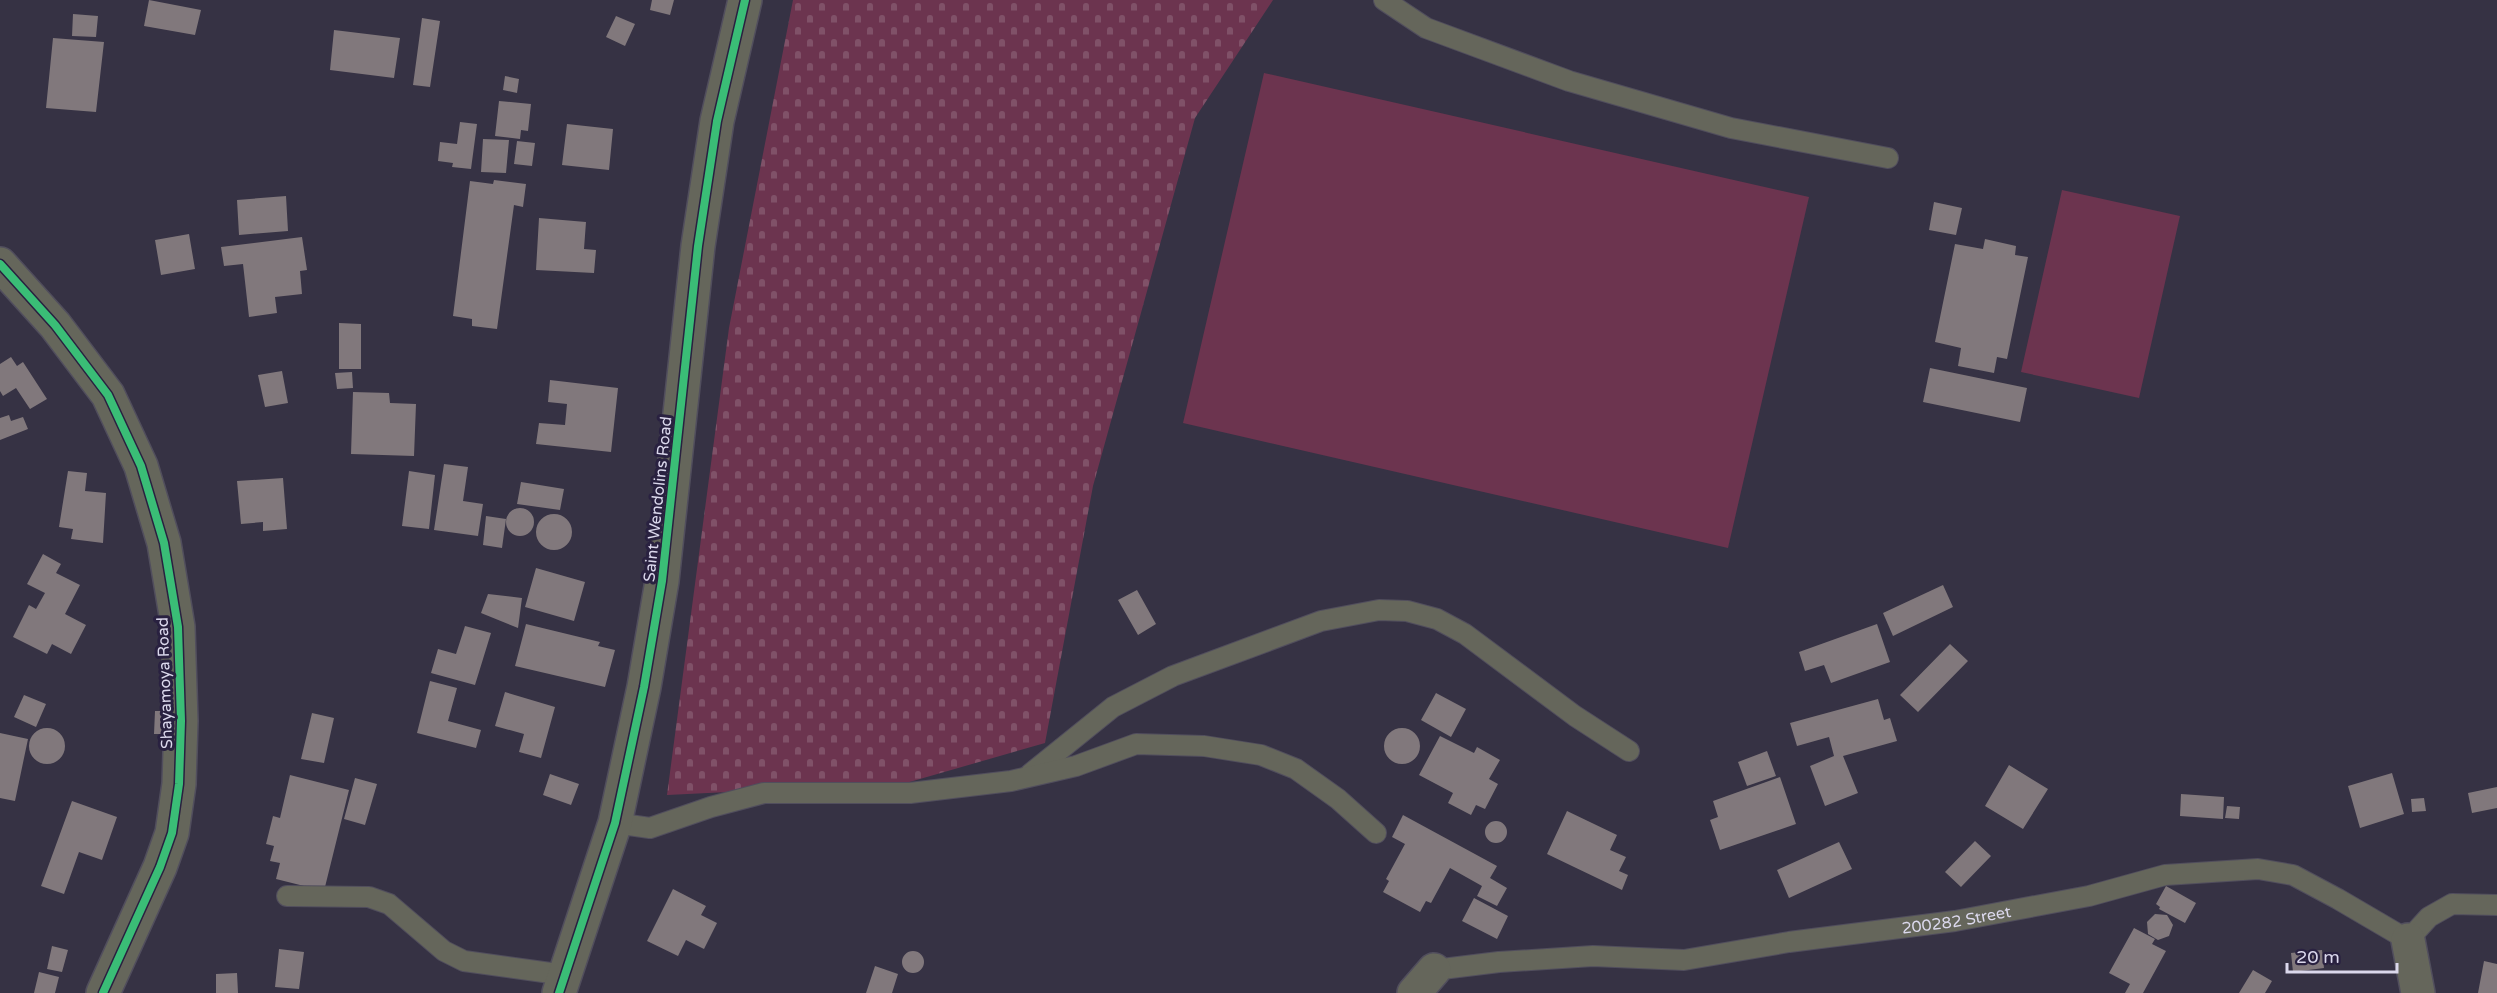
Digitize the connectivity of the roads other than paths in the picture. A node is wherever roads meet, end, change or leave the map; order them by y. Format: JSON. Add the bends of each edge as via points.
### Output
{"nodes":[{"id":1,"x":745,"y":0,"type":"edge"},
{"id":2,"x":1384,"y":0,"type":"edge"},
{"id":3,"x":1888,"y":158,"type":"dead end"},
{"id":4,"x":0,"y":264,"type":"edge"},
{"id":5,"x":1629,"y":751,"type":"dead end"},
{"id":6,"x":1026,"y":777,"type":"junction"},
{"id":7,"x":615,"y":823,"type":"junction"},
{"id":8,"x":1376,"y":833,"type":"dead end"},
{"id":9,"x":287,"y":896,"type":"dead end"},
{"id":10,"x":2497,"y":905,"type":"edge"},
{"id":11,"x":2408,"y":940,"type":"junction"},
{"id":12,"x":1424,"y":982,"type":"edge"},
{"id":13,"x":562,"y":984,"type":"edge"},
{"id":14,"x":103,"y":993,"type":"edge"},
{"id":15,"x":2418,"y":993,"type":"edge"}],
"edges":[{"from":1,"to":7,"type":"street","name":"Saint Wendolins Road","via":[[717,121],[698,246],[662,581]]},
{"from":2,"to":3,"type":"lane","via":[[1426,28],[1569,81],[1731,128]]},
{"from":4,"to":14,"type":"street","name":"Shayamoya Road","via":[[108,395],[141,466],[164,543],[178,627],[181,721],[179,784],[172,833]]},
{"from":5,"to":6,"type":"lane","via":[[1465,634],[1437,619],[1407,611],[1379,610],[1321,621],[1173,676],[1113,707]]},
{"from":6,"to":7,"type":"lane","via":[[910,793],[764,793],[650,828]]},
{"from":6,"to":8,"type":"lane","via":[[1076,766],[1137,744],[1204,746],[1250,753],[1296,769],[1338,798]]},
{"from":7,"to":13,"type":"street","name":"Saint Wendolins Road"},
{"from":9,"to":13,"type":"lane","via":[[369,897],[389,904],[444,951],[464,961]]},
{"from":10,"to":11,"type":"lane","via":[[2452,904],[2429,917]]},
{"from":11,"to":12,"type":"lane","name":"200282 Street","via":[[2293,875],[2258,869],[2165,875],[2089,896],[1955,921],[1684,960],[1593,956],[1499,962]]},
{"from":11,"to":15,"type":"street"}]}
